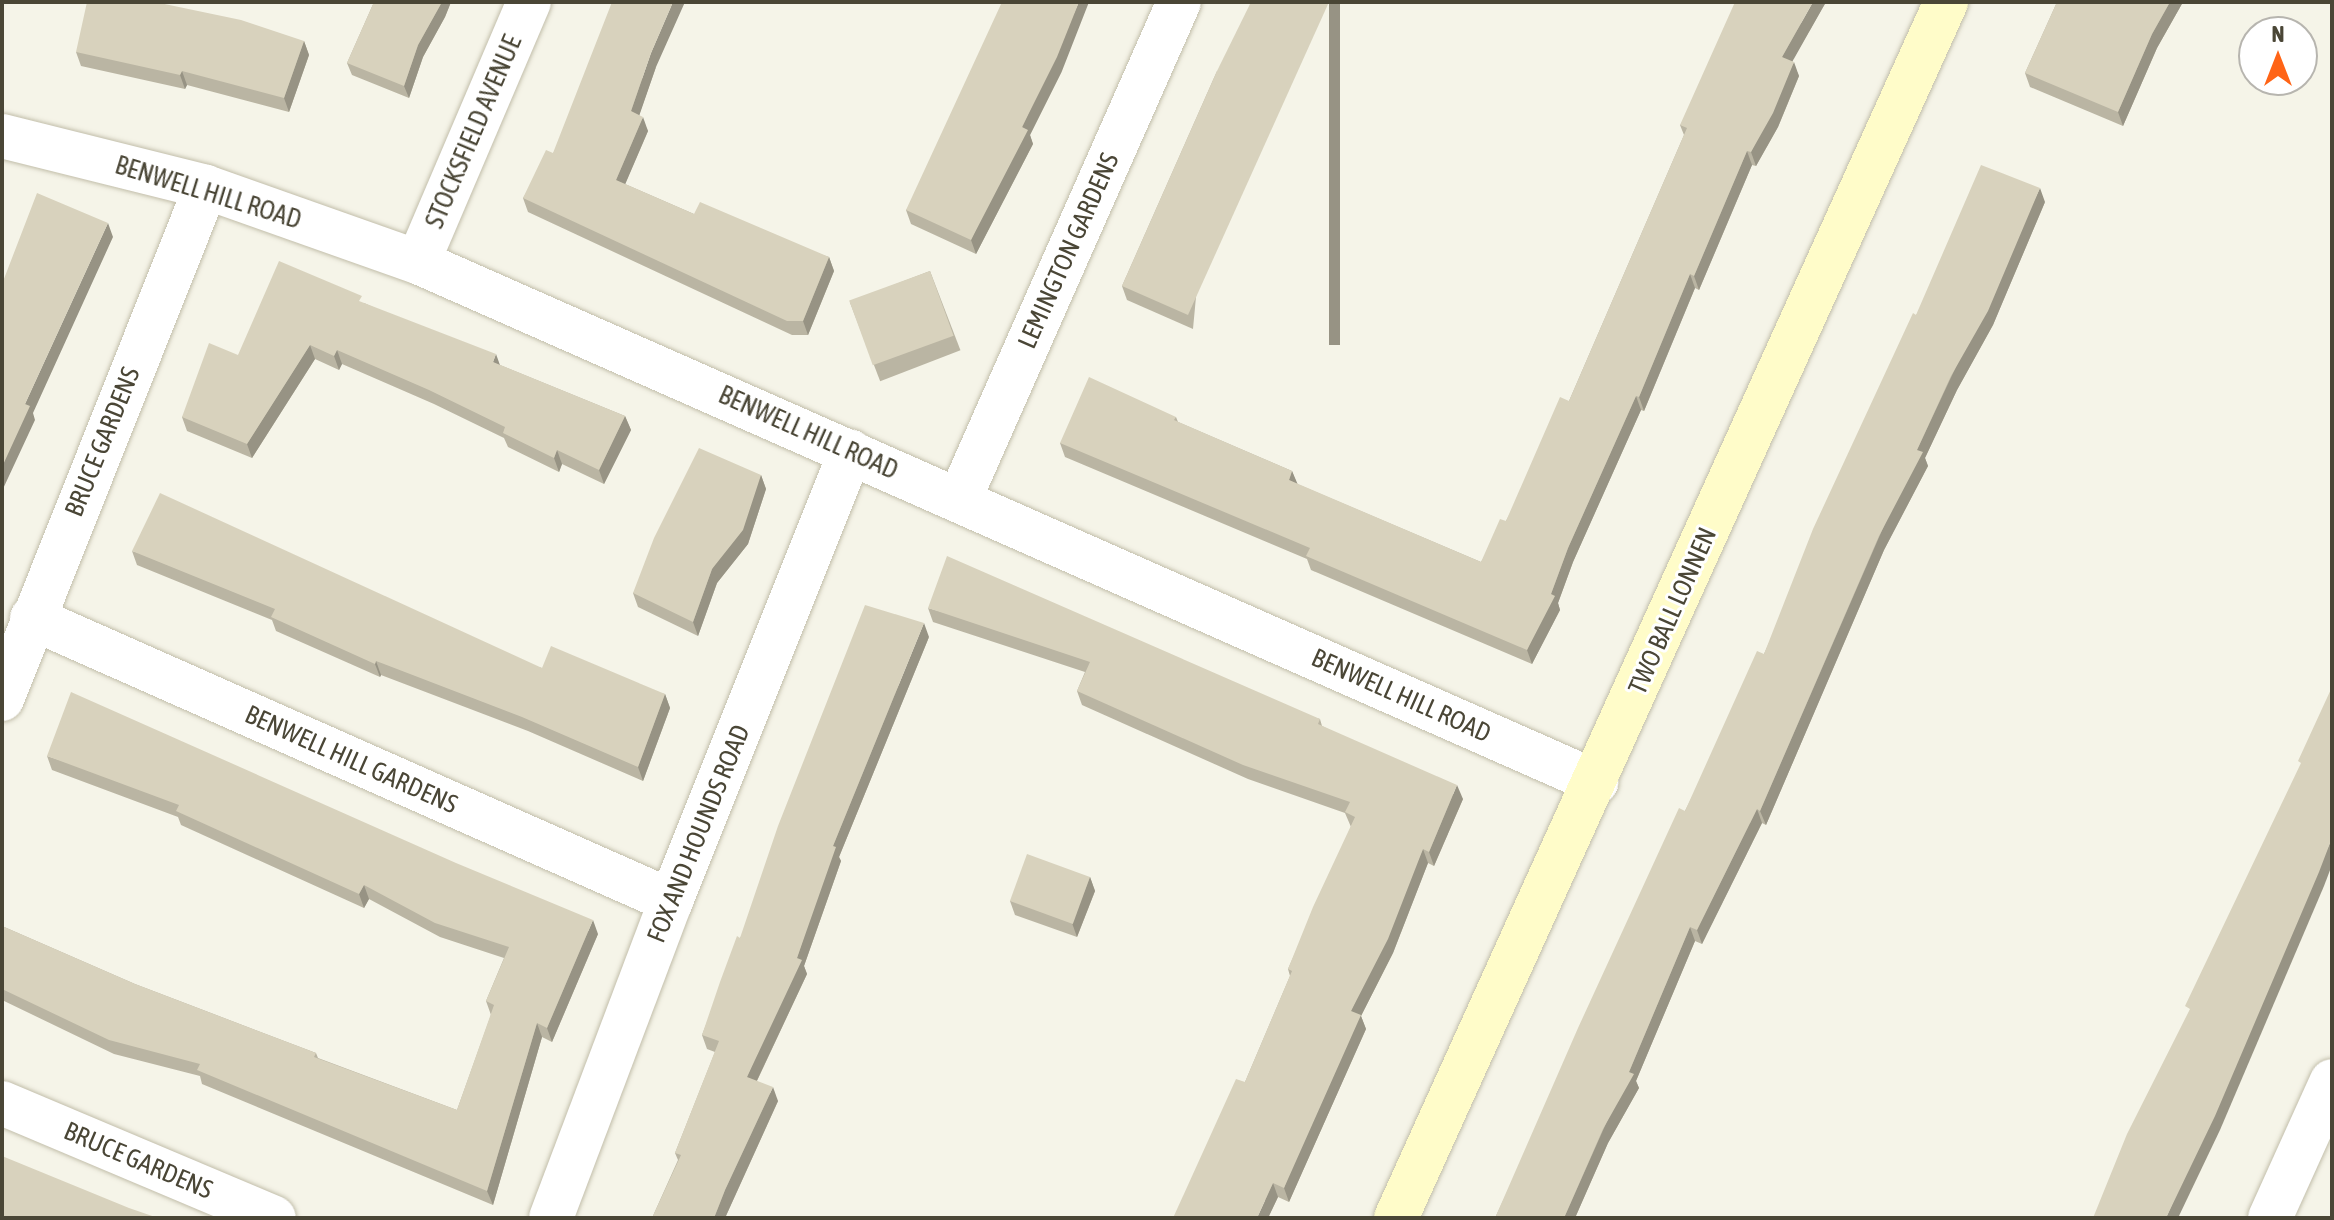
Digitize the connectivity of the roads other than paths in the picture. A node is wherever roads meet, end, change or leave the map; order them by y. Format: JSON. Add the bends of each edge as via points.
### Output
{"nodes":[{"id":1,"x":529,"y":2,"type":"edge"},
{"id":2,"x":1179,"y":2,"type":"edge"},
{"id":3,"x":1946,"y":2,"type":"edge"},
{"id":4,"x":2,"y":136,"type":"edge"},
{"id":5,"x":206,"y":187,"type":"junction"},
{"id":6,"x":418,"y":262,"type":"junction"},
{"id":7,"x":851,"y":452,"type":"junction"},
{"id":8,"x":959,"y":500,"type":"junction"},
{"id":9,"x":32,"y":618,"type":"junction"},
{"id":10,"x":2,"y":699,"type":"edge"},
{"id":11,"x":1596,"y":782,"type":"junction"},
{"id":12,"x":671,"y":901,"type":"junction"},
{"id":13,"x":2332,"y":1081,"type":"edge"},
{"id":14,"x":2,"y":1103,"type":"edge"},
{"id":15,"x":274,"y":1218,"type":"edge"},
{"id":16,"x":551,"y":1218,"type":"edge"},
{"id":17,"x":1396,"y":1218,"type":"edge"},
{"id":18,"x":2270,"y":1218,"type":"edge"}],
"edges":[{"from":1,"to":6,"type":"street","name":"STOCKSFIELD AVENUE"},
{"from":2,"to":8,"type":"street","name":"LEMINGTON GARDENS"},
{"from":3,"to":11,"type":"main road","name":"TWO BALL LONNEN"},
{"from":4,"to":5,"type":"street","name":"BENWELL HILL ROAD"},
{"from":5,"to":6,"type":"street","name":"BENWELL HILL ROAD"},
{"from":5,"to":9,"type":"street","name":"BRUCE GARDENS"},
{"from":6,"to":7,"type":"street","name":"BENWELL HILL ROAD"},
{"from":7,"to":8,"type":"street","name":"BENWELL HILL ROAD"},
{"from":7,"to":12,"type":"street","name":"FOX AND HOUNDS ROAD"},
{"from":8,"to":11,"type":"street","name":"BENWELL HILL ROAD"},
{"from":9,"to":10,"type":"street","name":"BRUCE GARDENS"},
{"from":9,"to":12,"type":"street","name":"BENWELL HILL GARDENS"},
{"from":11,"to":17,"type":"main road","name":"TWO BALL LONNEN"},
{"from":12,"to":16,"type":"street","name":"FOX AND HOUNDS ROAD"},
{"from":13,"to":18,"type":"street"},
{"from":14,"to":15,"type":"street","name":"BRUCE GARDENS"}]}
